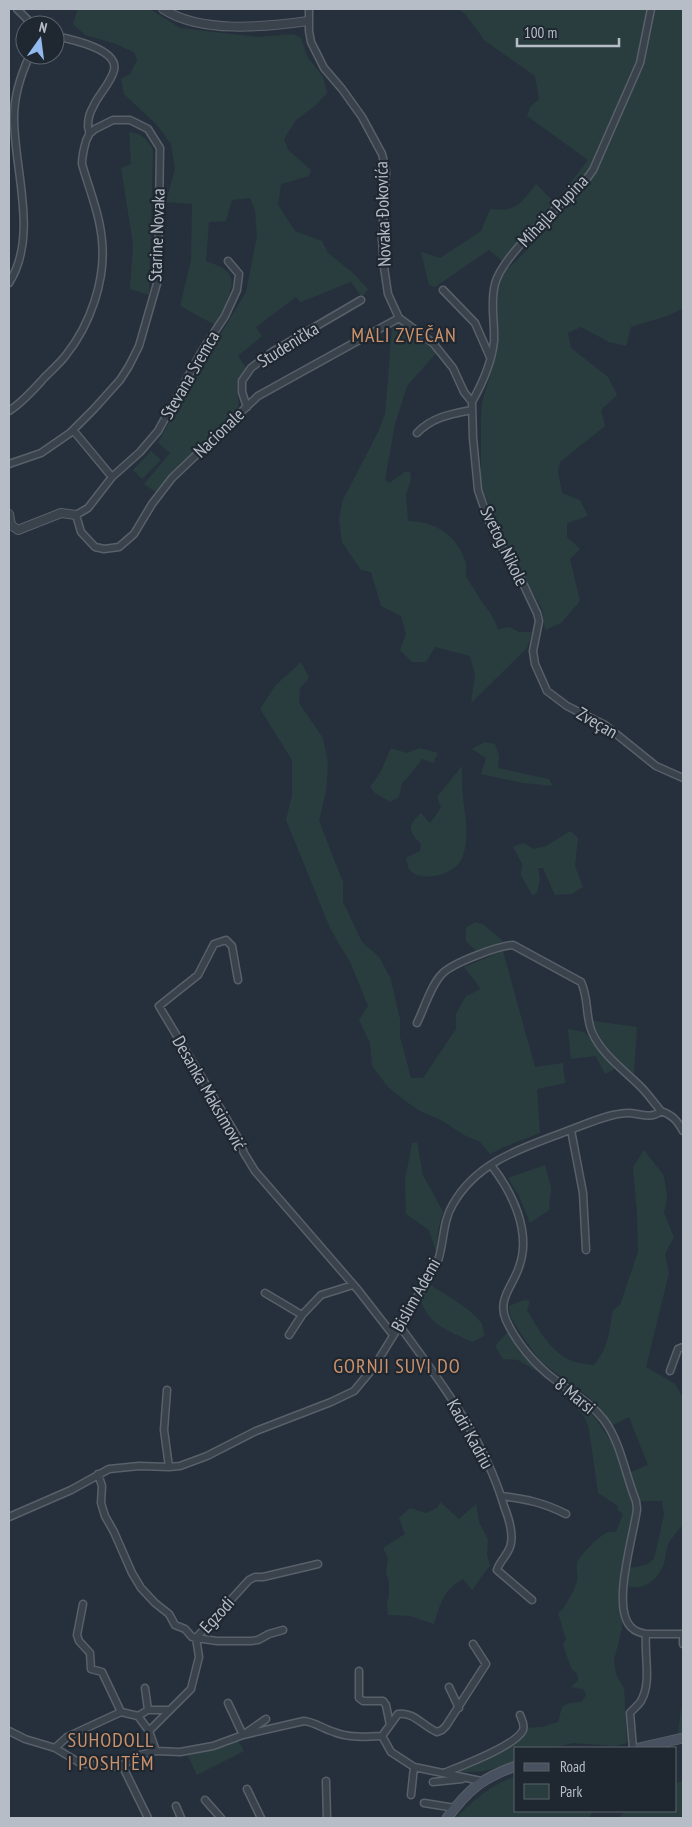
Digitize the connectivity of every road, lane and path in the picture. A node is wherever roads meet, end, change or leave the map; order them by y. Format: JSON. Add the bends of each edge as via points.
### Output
{"nodes":[{"id":1,"x":163,"y":9,"type":"edge"},
{"id":2,"x":308,"y":9,"type":"edge"},
{"id":3,"x":650,"y":9,"type":"edge"},
{"id":4,"x":308,"y":21,"type":"junction"},
{"id":5,"x":65,"y":38,"type":"edge"},
{"id":6,"x":26,"y":65,"type":"edge"},
{"id":7,"x":90,"y":134,"type":"junction"},
{"id":8,"x":228,"y":261,"type":"dead end"},
{"id":9,"x":9,"y":282,"type":"edge"},
{"id":10,"x":443,"y":290,"type":"dead end"},
{"id":11,"x":361,"y":300,"type":"dead end"},
{"id":12,"x":399,"y":318,"type":"junction"},
{"id":13,"x":491,"y":358,"type":"junction"},
{"id":14,"x":472,"y":406,"type":"junction"},
{"id":15,"x":246,"y":407,"type":"junction"},
{"id":16,"x":9,"y":411,"type":"edge"},
{"id":17,"x":73,"y":430,"type":"junction"},
{"id":18,"x":417,"y":433,"type":"dead end"},
{"id":19,"x":9,"y":464,"type":"edge"},
{"id":20,"x":112,"y":477,"type":"junction"},
{"id":21,"x":9,"y":514,"type":"edge"},
{"id":22,"x":76,"y":515,"type":"junction"},
{"id":23,"x":533,"y":651,"type":"joint"},
{"id":24,"x":683,"y":778,"type":"edge"},
{"id":25,"x":238,"y":980,"type":"dead end"},
{"id":26,"x":418,"y":1023,"type":"dead end"},
{"id":27,"x":661,"y":1111,"type":"junction"},
{"id":28,"x":570,"y":1130,"type":"junction"},
{"id":29,"x":683,"y":1130,"type":"edge"},
{"id":30,"x":491,"y":1165,"type":"junction"},
{"id":31,"x":586,"y":1250,"type":"dead end"},
{"id":32,"x":354,"y":1284,"type":"junction"},
{"id":33,"x":265,"y":1293,"type":"dead end"},
{"id":34,"x":302,"y":1315,"type":"junction"},
{"id":35,"x":399,"y":1325,"type":"junction"},
{"id":36,"x":288,"y":1335,"type":"dead end"},
{"id":37,"x":394,"y":1335,"type":"junction"},
{"id":38,"x":683,"y":1347,"type":"edge"},
{"id":39,"x":670,"y":1371,"type":"dead end"},
{"id":40,"x":167,"y":1390,"type":"dead end"},
{"id":41,"x":169,"y":1467,"type":"junction"},
{"id":42,"x":98,"y":1474,"type":"junction"},
{"id":43,"x":502,"y":1496,"type":"junction"},
{"id":44,"x":566,"y":1514,"type":"dead end"},
{"id":45,"x":9,"y":1517,"type":"edge"},
{"id":46,"x":318,"y":1564,"type":"dead end"},
{"id":47,"x":532,"y":1600,"type":"dead end"},
{"id":48,"x":83,"y":1604,"type":"dead end"},
{"id":49,"x":283,"y":1630,"type":"dead end"},
{"id":50,"x":646,"y":1634,"type":"junction"},
{"id":51,"x":683,"y":1634,"type":"edge"},
{"id":52,"x":196,"y":1638,"type":"junction"},
{"id":53,"x":473,"y":1644,"type":"dead end"},
{"id":54,"x":683,"y":1644,"type":"edge"},
{"id":55,"x":359,"y":1671,"type":"dead end"},
{"id":56,"x":449,"y":1687,"type":"dead end"},
{"id":57,"x":145,"y":1688,"type":"dead end"},
{"id":58,"x":228,"y":1703,"type":"dead end"},
{"id":59,"x":458,"y":1708,"type":"junction"},
{"id":60,"x":148,"y":1710,"type":"junction"},
{"id":61,"x":169,"y":1710,"type":"junction"},
{"id":62,"x":120,"y":1712,"type":"junction"},
{"id":63,"x":520,"y":1715,"type":"dead end"},
{"id":64,"x":138,"y":1716,"type":"junction"},
{"id":65,"x":266,"y":1719,"type":"dead end"},
{"id":66,"x":390,"y":1725,"type":"junction"},
{"id":67,"x":9,"y":1731,"type":"edge"},
{"id":68,"x":149,"y":1731,"type":"junction"},
{"id":69,"x":243,"y":1735,"type":"junction"},
{"id":70,"x":382,"y":1736,"type":"junction"},
{"id":71,"x":683,"y":1738,"type":"edge"},
{"id":72,"x":633,"y":1747,"type":"edge"},
{"id":73,"x":643,"y":1747,"type":"edge"},
{"id":74,"x":55,"y":1748,"type":"junction"},
{"id":75,"x":156,"y":1751,"type":"junction"},
{"id":76,"x":122,"y":1765,"type":"junction"},
{"id":77,"x":514,"y":1767,"type":"edge"},
{"id":78,"x":414,"y":1768,"type":"junction"},
{"id":79,"x":444,"y":1773,"type":"junction"},
{"id":80,"x":468,"y":1779,"type":"junction"},
{"id":81,"x":326,"y":1781,"type":"dead end"},
{"id":82,"x":481,"y":1781,"type":"junction"},
{"id":83,"x":433,"y":1782,"type":"dead end"},
{"id":84,"x":247,"y":1789,"type":"dead end"},
{"id":85,"x":411,"y":1796,"type":"dead end"},
{"id":86,"x":205,"y":1800,"type":"dead end"},
{"id":87,"x":424,"y":1803,"type":"dead end"},
{"id":88,"x":176,"y":1806,"type":"dead end"},
{"id":89,"x":455,"y":1808,"type":"junction"},
{"id":90,"x":148,"y":1818,"type":"edge"},
{"id":91,"x":181,"y":1818,"type":"edge"},
{"id":92,"x":221,"y":1818,"type":"edge"},
{"id":93,"x":260,"y":1818,"type":"edge"},
{"id":94,"x":327,"y":1818,"type":"edge"},
{"id":95,"x":448,"y":1818,"type":"edge"}],
"edges":[{"from":1,"to":4,"type":"street","via":[[178,18],[201,24],[266,26]]},
{"from":2,"to":4,"type":"street","name":"Novaka Ðokovića"},
{"from":3,"to":13,"type":"street","name":"Mihajla Pupina","via":[[640,63],[592,170],[585,181],[513,253],[498,275],[493,298]]},
{"from":4,"to":12,"type":"street","name":"Novaka Ðokovića","via":[[311,42],[324,68],[362,117],[382,154],[386,171],[382,239],[384,267],[388,294]]},
{"from":5,"to":7,"type":"street","via":[[100,50],[114,62],[112,75],[91,110]]},
{"from":6,"to":9,"type":"street","via":[[17,90],[14,118],[24,235],[17,268]]},
{"from":7,"to":16,"type":"street","via":[[82,154],[82,164],[102,240],[99,285],[88,319],[66,356],[21,403]]},
{"from":7,"to":17,"type":"street","name":"Starine Novaka","via":[[113,120],[130,120],[148,129],[160,148],[158,280],[139,346],[129,366]]},
{"from":8,"to":20,"type":"street","name":"Stevana Sremca","via":[[239,274],[237,290],[225,316],[158,431]]},
{"from":10,"to":13,"type":"street","via":[[475,323]]},
{"from":11,"to":15,"type":"street","name":"Studenička","via":[[272,352],[251,368],[242,381]]},
{"from":12,"to":14,"type":"street","name":"Svetog Nikole","via":[[433,343],[454,368]]},
{"from":12,"to":15,"type":"street","name":"Nacionale","via":[[258,396]]},
{"from":13,"to":14,"type":"street","name":"Mihajla Pupina"},
{"from":14,"to":18,"type":"street","via":[[435,419]]},
{"from":14,"to":23,"type":"street","name":"Svetog Nikole","via":[[478,490],[489,522],[537,613]]},
{"from":15,"to":22,"type":"street","name":"Nacionale","via":[[172,478],[134,534],[118,547],[95,547],[81,532]]},
{"from":17,"to":19,"type":"street","name":"Starine Novaka","via":[[41,453]]},
{"from":17,"to":20,"type":"street"},
{"from":20,"to":22,"type":"street","name":"Stevana Sremca","via":[[88,508]]},
{"from":21,"to":22,"type":"street","via":[[11,525],[18,530],[61,513]]},
{"from":23,"to":24,"type":"street","name":"Zveçan","via":[[547,691],[567,706],[605,724],[656,766]]},
{"from":25,"to":32,"type":"street","name":"Desanka Maksimović","via":[[232,946],[226,940],[214,944],[198,975],[159,1006],[255,1171]]},
{"from":26,"to":27,"type":"street","via":[[441,974],[480,954],[514,946],[581,982],[586,991],[590,1027],[602,1049]]},
{"from":27,"to":28,"type":"street","name":"Bislim Ademi","via":[[656,1115],[629,1113],[605,1117]]},
{"from":27,"to":29,"type":"street","via":[[671,1115]]},
{"from":28,"to":30,"type":"street","name":"Bislim Ademi","via":[[504,1156]]},
{"from":28,"to":31,"type":"street","via":[[583,1193]]},
{"from":30,"to":35,"type":"street","name":"Bislim Ademi","via":[[453,1204],[446,1218],[439,1259]]},
{"from":30,"to":50,"type":"street","name":"8 Marsi","via":[[504,1182],[522,1227],[519,1267],[504,1300],[506,1318],[535,1364],[581,1398],[604,1420],[620,1451],[637,1509],[624,1574],[623,1614],[632,1628]]},
{"from":32,"to":34,"type":"street","via":[[321,1295]]},
{"from":32,"to":37,"type":"street","name":"Desanka Maksimović"},
{"from":33,"to":34,"type":"street"},
{"from":34,"to":36,"type":"street"},
{"from":35,"to":37,"type":"street","name":"Bislim Ademi"},
{"from":35,"to":43,"type":"street","name":"Kadri Kadriu","via":[[468,1424]]},
{"from":37,"to":41,"type":"street","name":"Bislim Ademi","via":[[354,1391],[256,1431],[207,1456]]},
{"from":38,"to":39,"type":"street","via":[[678,1349]]},
{"from":40,"to":41,"type":"street","via":[[164,1430]]},
{"from":41,"to":42,"type":"street","name":"Bislim Ademi","via":[[119,1467]]},
{"from":42,"to":45,"type":"street","name":"Bislim Ademi","via":[[71,1490]]},
{"from":42,"to":52,"type":"street","via":[[105,1516],[132,1573],[141,1588],[169,1614],[175,1625],[186,1628]]},
{"from":43,"to":44,"type":"street","via":[[547,1504]]},
{"from":43,"to":47,"type":"street","name":"Kadri Kadriu","via":[[512,1542],[498,1570]]},
{"from":46,"to":52,"type":"street","name":"Egzodi","via":[[249,1580]]},
{"from":48,"to":62,"type":"street","via":[[77,1635],[79,1641],[90,1653],[91,1669],[102,1672]]},
{"from":49,"to":52,"type":"street","name":"Egzodi","via":[[250,1641]]},
{"from":50,"to":51,"type":"street"},
{"from":50,"to":72,"type":"street","via":[[647,1682],[640,1704],[630,1714]]},
{"from":51,"to":54,"type":"street"},
{"from":52,"to":61,"type":"street","via":[[199,1657],[191,1689]]},
{"from":53,"to":59,"type":"street","via":[[486,1664]]},
{"from":55,"to":66,"type":"street","via":[[359,1698],[383,1701]]},
{"from":56,"to":59,"type":"street"},
{"from":57,"to":60,"type":"street"},
{"from":58,"to":69,"type":"street"},
{"from":59,"to":66,"type":"street","via":[[446,1726],[437,1732],[408,1714],[398,1714]]},
{"from":60,"to":61,"type":"street"},
{"from":60,"to":64,"type":"street"},
{"from":61,"to":68,"type":"street"},
{"from":62,"to":64,"type":"street"},
{"from":62,"to":74,"type":"street","via":[[67,1737]]},
{"from":63,"to":79,"type":"street","via":[[523,1730],[510,1744]]},
{"from":64,"to":68,"type":"street"},
{"from":65,"to":69,"type":"street"},
{"from":66,"to":70,"type":"street"},
{"from":67,"to":74,"type":"street"},
{"from":68,"to":75,"type":"street"},
{"from":69,"to":70,"type":"street","via":[[304,1721],[346,1736]]},
{"from":69,"to":75,"type":"street","via":[[200,1749]]},
{"from":70,"to":78,"type":"street","via":[[391,1752]]},
{"from":71,"to":73,"type":"main road"},
{"from":74,"to":76,"type":"street","via":[[80,1762],[111,1767]]},
{"from":75,"to":76,"type":"street"},
{"from":76,"to":90,"type":"street"},
{"from":77,"to":82,"type":"main road"},
{"from":78,"to":79,"type":"street"},
{"from":78,"to":85,"type":"street"},
{"from":79,"to":80,"type":"street"},
{"from":80,"to":82,"type":"street"},
{"from":80,"to":83,"type":"street"},
{"from":81,"to":94,"type":"street"},
{"from":82,"to":89,"type":"main road"},
{"from":84,"to":93,"type":"street"},
{"from":86,"to":92,"type":"street"},
{"from":87,"to":89,"type":"street"},
{"from":88,"to":91,"type":"street"},
{"from":89,"to":95,"type":"main road"}]}
